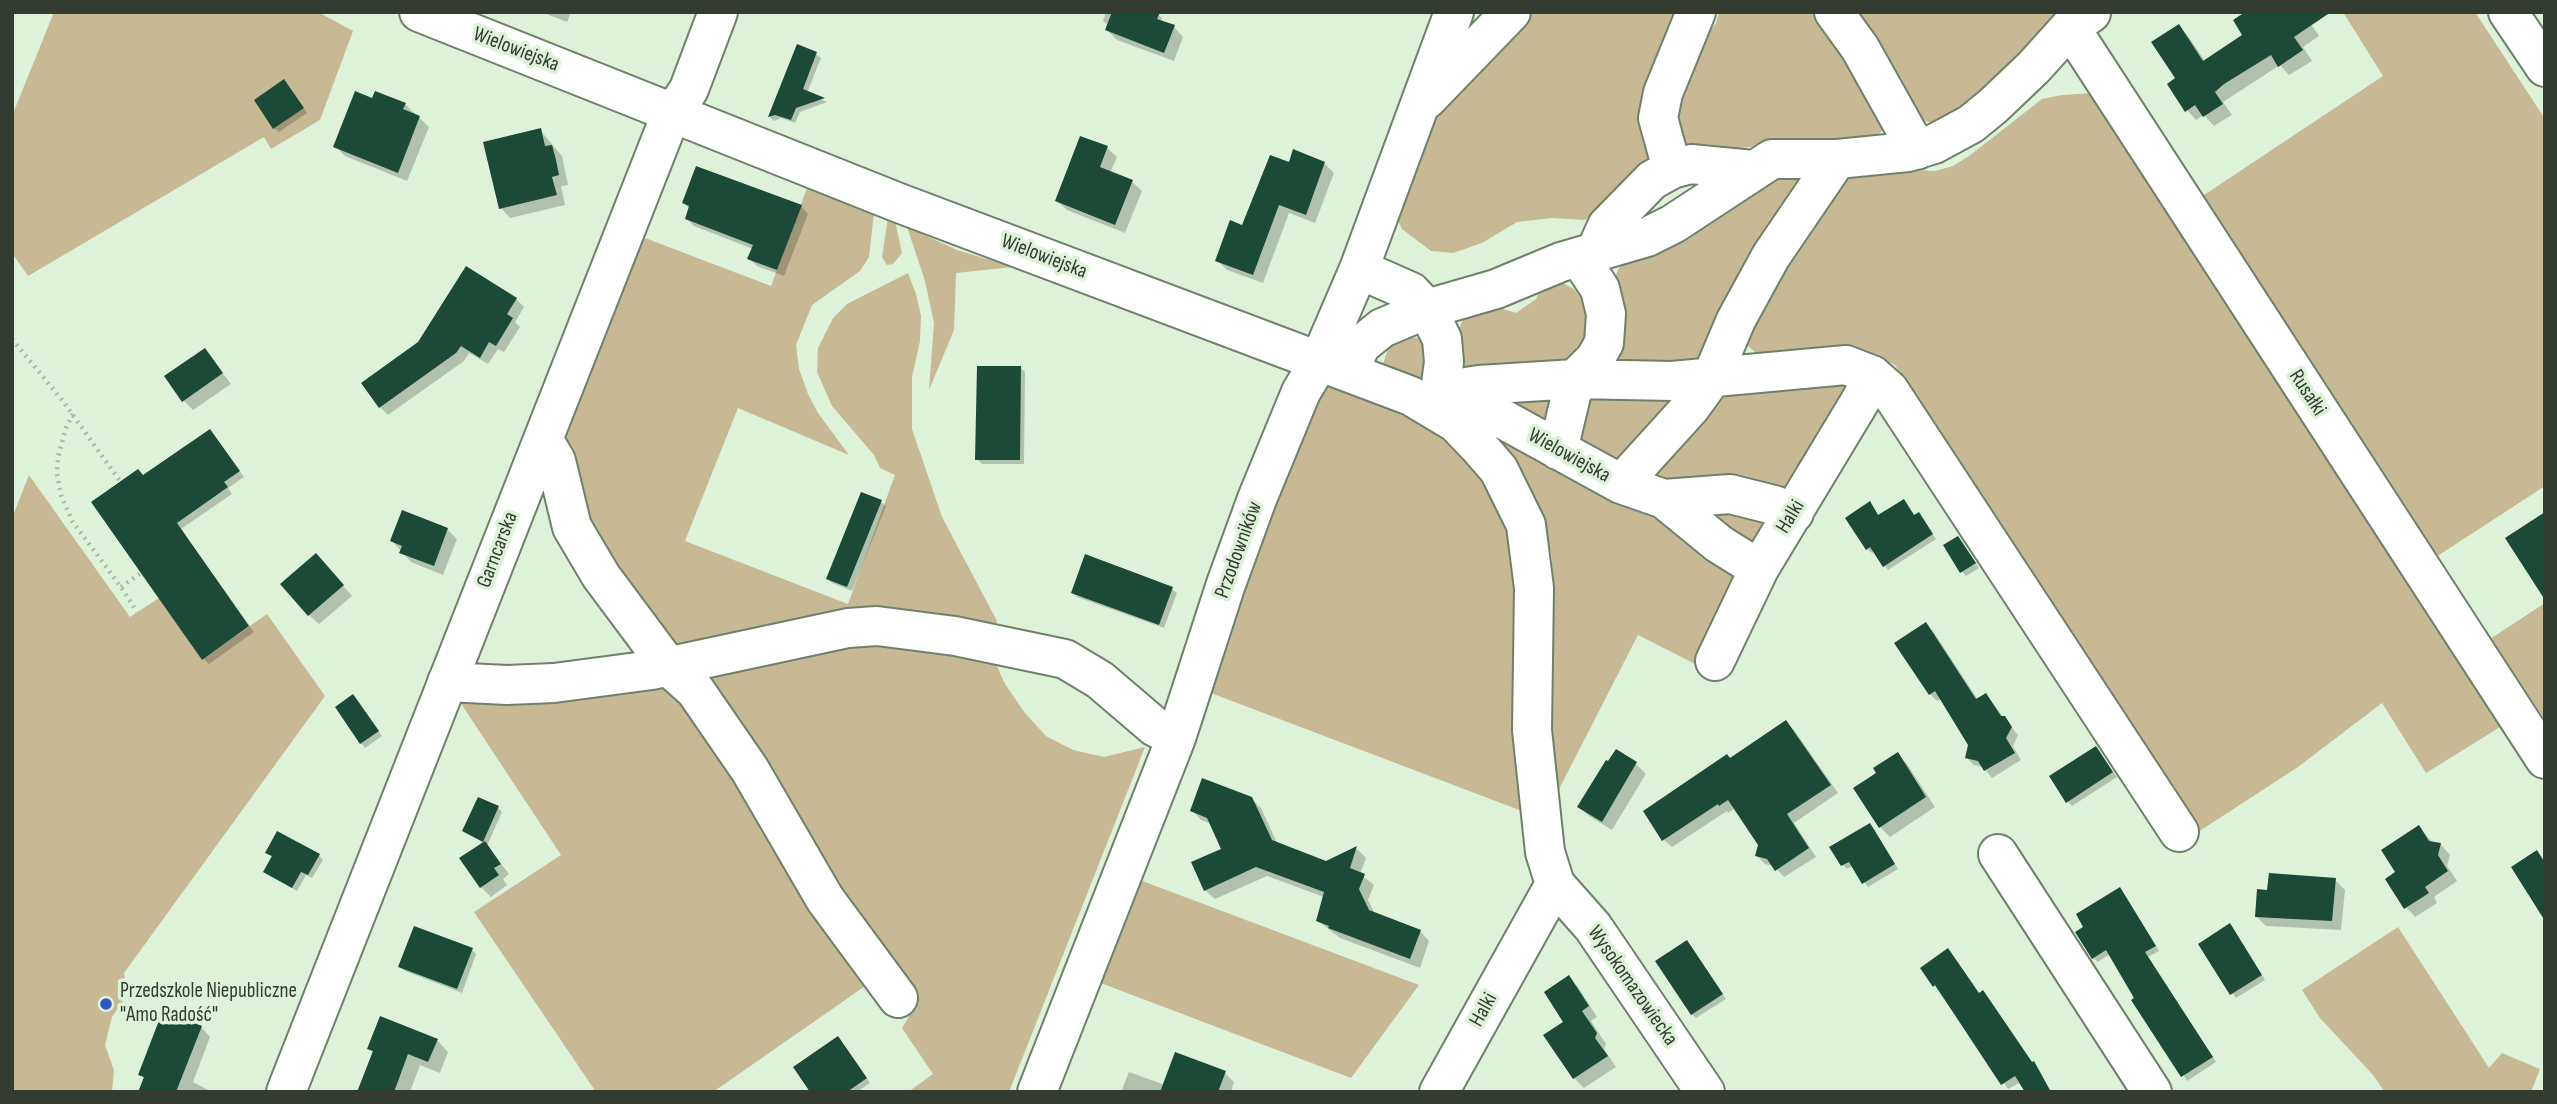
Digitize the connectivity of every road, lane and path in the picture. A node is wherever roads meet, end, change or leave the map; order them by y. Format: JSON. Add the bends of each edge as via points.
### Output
{"nodes":[{"id":1,"x":419,"y":12,"type":"edge"},
{"id":2,"x":718,"y":12,"type":"edge"},
{"id":3,"x":1454,"y":12,"type":"edge"},
{"id":4,"x":1511,"y":12,"type":"edge"},
{"id":5,"x":1696,"y":12,"type":"edge"},
{"id":6,"x":1834,"y":12,"type":"edge"},
{"id":7,"x":2508,"y":12,"type":"edge"},
{"id":8,"x":2081,"y":20,"type":"edge"},
{"id":9,"x":2545,"y":67,"type":"edge"},
{"id":10,"x":1418,"y":107,"type":"junction"},
{"id":11,"x":674,"y":112,"type":"junction"},
{"id":12,"x":1917,"y":150,"type":"junction"},
{"id":13,"x":1837,"y":159,"type":"junction"},
{"id":14,"x":1672,"y":169,"type":"junction"},
{"id":15,"x":1753,"y":170,"type":"junction"},
{"id":16,"x":1587,"y":255,"type":"junction"},
{"id":17,"x":1359,"y":269,"type":"junction"},
{"id":18,"x":1427,"y":309,"type":"junction"},
{"id":19,"x":12,"y":339,"type":"edge"},
{"id":20,"x":1333,"y":367,"type":"junction"},
{"id":21,"x":1872,"y":375,"type":"junction"},
{"id":22,"x":1575,"y":379,"type":"junction"},
{"id":23,"x":1711,"y":379,"type":"junction"},
{"id":24,"x":1425,"y":394,"type":"junction"},
{"id":25,"x":73,"y":414,"type":"junction"},
{"id":26,"x":543,"y":439,"type":"junction"},
{"id":27,"x":1558,"y":450,"type":"junction"},
{"id":28,"x":120,"y":481,"type":"dead end"},
{"id":29,"x":1621,"y":484,"type":"junction"},
{"id":30,"x":1664,"y":499,"type":"junction"},
{"id":31,"x":1794,"y":513,"type":"junction"},
{"id":32,"x":509,"y":523,"type":"junction"},
{"id":33,"x":572,"y":527,"type":"junction"},
{"id":34,"x":1759,"y":569,"type":"junction"},
{"id":35,"x":141,"y":573,"type":"dead end"},
{"id":36,"x":121,"y":587,"type":"junction"},
{"id":37,"x":137,"y":612,"type":"dead end"},
{"id":38,"x":1715,"y":661,"type":"dead end"},
{"id":39,"x":668,"y":666,"type":"junction"},
{"id":40,"x":447,"y":682,"type":"junction"},
{"id":41,"x":1176,"y":738,"type":"junction"},
{"id":42,"x":2545,"y":759,"type":"edge"},
{"id":43,"x":2179,"y":832,"type":"dead end"},
{"id":44,"x":1998,"y":854,"type":"dead end"},
{"id":45,"x":1555,"y":884,"type":"junction"},
{"id":46,"x":898,"y":998,"type":"dead end"},
{"id":47,"x":286,"y":1092,"type":"edge"},
{"id":48,"x":1037,"y":1092,"type":"edge"},
{"id":49,"x":1439,"y":1092,"type":"edge"},
{"id":50,"x":1705,"y":1092,"type":"edge"},
{"id":51,"x":2152,"y":1092,"type":"edge"}],
"edges":[{"from":1,"to":11,"type":"street","name":"Wielowiejska"},
{"from":2,"to":11,"type":"street","name":"Garncarska","via":[[689,89]]},
{"from":3,"to":10,"type":"street","name":"Przodowników"},
{"from":4,"to":10,"type":"street"},
{"from":5,"to":14,"type":"street","via":[[1663,93],[1658,118]]},
{"from":6,"to":12,"type":"street","via":[[1860,48]]},
{"from":7,"to":9,"type":"street"},
{"from":8,"to":12,"type":"street","via":[[1993,106],[1960,130]]},
{"from":8,"to":42,"type":"street","name":"Rusałki"},
{"from":10,"to":17,"type":"street","name":"Przodowników"},
{"from":11,"to":20,"type":"street","name":"Wielowiejska","via":[[898,203]]},
{"from":11,"to":26,"type":"street","name":"Garncarska"},
{"from":12,"to":13,"type":"street"},
{"from":13,"to":15,"type":"street","via":[[1772,159]]},
{"from":13,"to":23,"type":"street","via":[[1771,256]]},
{"from":14,"to":15,"type":"street","via":[[1690,164]]},
{"from":14,"to":16,"type":"street","via":[[1652,180],[1624,208]]},
{"from":15,"to":16,"type":"street","via":[[1647,237]]},
{"from":16,"to":18,"type":"street"},
{"from":16,"to":22,"type":"street","via":[[1606,314],[1604,343]]},
{"from":17,"to":18,"type":"street","via":[[1411,292]]},
{"from":17,"to":20,"type":"street","name":"Przodowników"},
{"from":18,"to":20,"type":"street","via":[[1382,328]]},
{"from":18,"to":24,"type":"street","via":[[1441,339],[1444,362]]},
{"from":19,"to":25,"type":"path"},
{"from":20,"to":24,"type":"street","name":"Wielowiejska"},
{"from":20,"to":41,"type":"street","name":"Przodowników","via":[[1301,392],[1226,584]]},
{"from":21,"to":23,"type":"street","via":[[1846,365]]},
{"from":21,"to":31,"type":"street","name":"Halki"},
{"from":21,"to":43,"type":"street","via":[[1889,390]]},
{"from":22,"to":23,"type":"street"},
{"from":22,"to":24,"type":"street","via":[[1479,385]]},
{"from":22,"to":27,"type":"street"},
{"from":23,"to":29,"type":"street"},
{"from":24,"to":27,"type":"street","name":"Wielowiejska","via":[[1470,401]]},
{"from":24,"to":45,"type":"street","via":[[1500,470],[1526,525],[1534,588],[1532,730],[1545,852]]},
{"from":25,"to":28,"type":"path"},
{"from":25,"to":36,"type":"path","via":[[58,457],[61,495],[72,522]]},
{"from":26,"to":32,"type":"street","name":"Garncarska"},
{"from":26,"to":33,"type":"street","via":[[556,461]]},
{"from":27,"to":29,"type":"street","name":"Wielowiejska"},
{"from":29,"to":30,"type":"street","name":"Wielowiejska"},
{"from":30,"to":31,"type":"street","name":"Wielowiejska","via":[[1730,494]]},
{"from":30,"to":34,"type":"street","name":"Wielowiejska","via":[[1719,544]]},
{"from":31,"to":34,"type":"street","name":"Halki"},
{"from":32,"to":33,"type":"street","via":[[540,517]]},
{"from":32,"to":40,"type":"street","name":"Garncarska"},
{"from":33,"to":39,"type":"street","via":[[601,576]]},
{"from":34,"to":38,"type":"street","name":"Halki"},
{"from":35,"to":36,"type":"path"},
{"from":36,"to":37,"type":"path"},
{"from":39,"to":40,"type":"street","via":[[554,683]]},
{"from":39,"to":41,"type":"street","via":[[848,628],[929,632],[1065,659]]},
{"from":39,"to":46,"type":"street","via":[[695,690],[750,770],[825,899]]},
{"from":40,"to":47,"type":"street","name":"Garncarska"},
{"from":41,"to":48,"type":"street","name":"Przodowników"},
{"from":44,"to":51,"type":"street"},
{"from":45,"to":49,"type":"street","name":"Halki"},
{"from":45,"to":50,"type":"street","name":"Wysokomazowiecka","via":[[1593,927]]}]}
